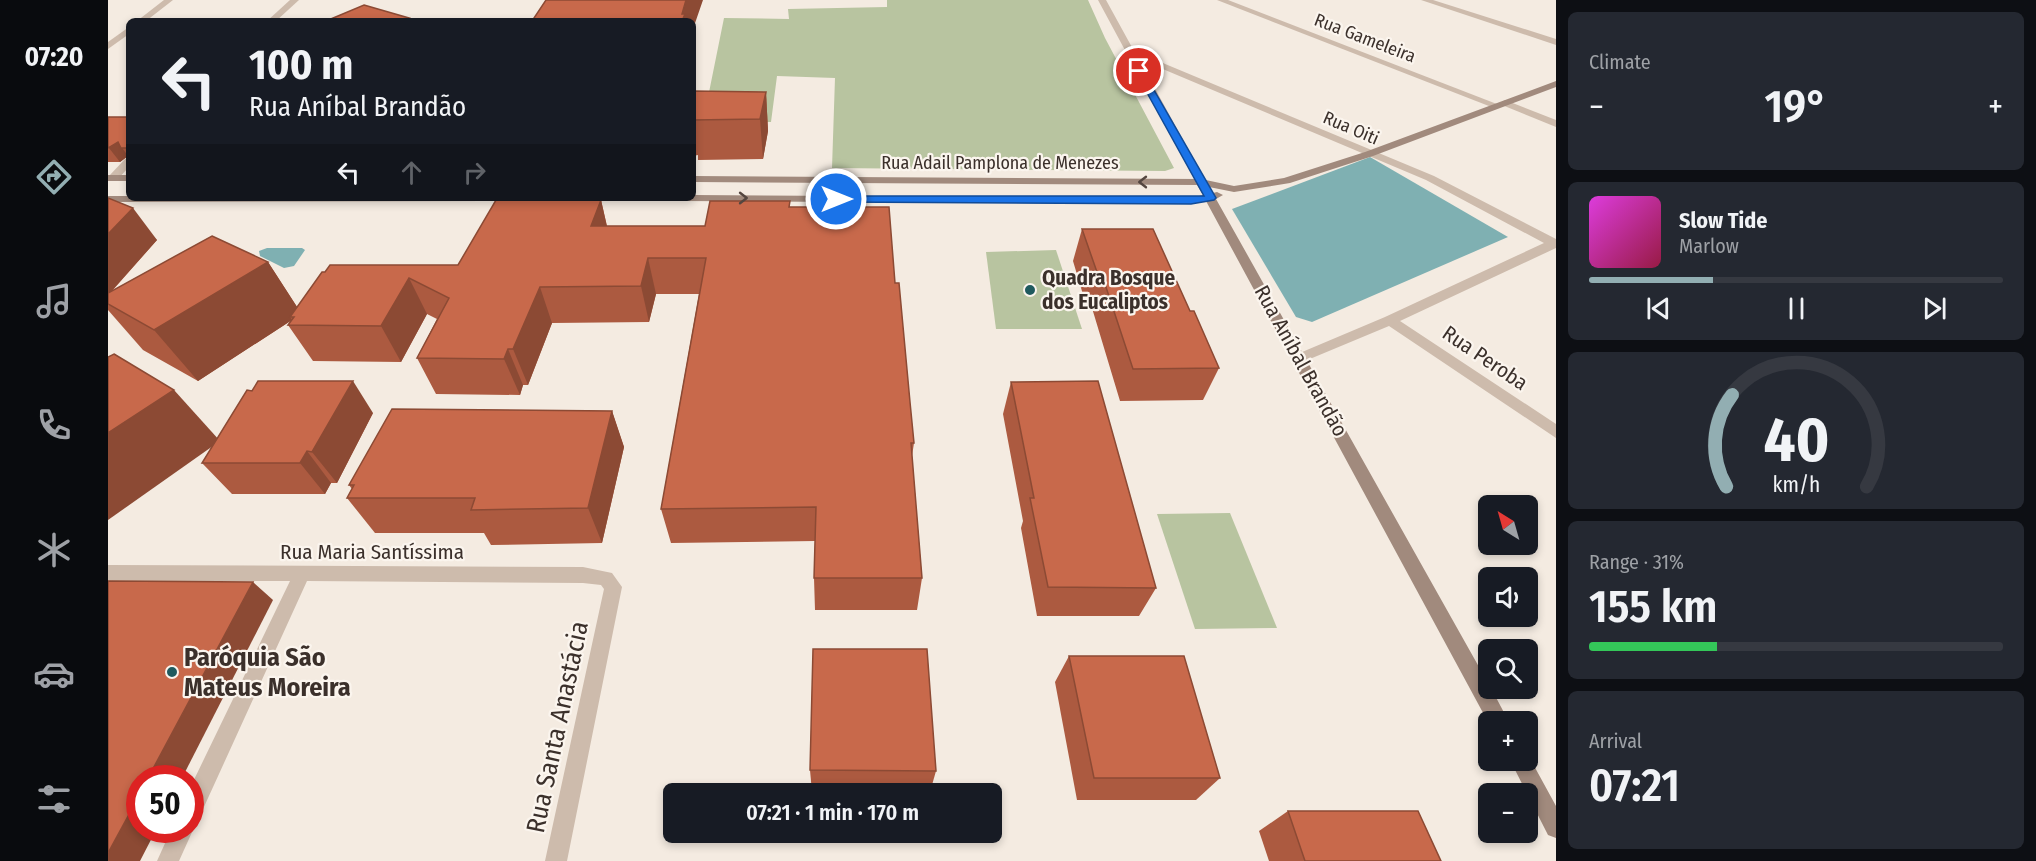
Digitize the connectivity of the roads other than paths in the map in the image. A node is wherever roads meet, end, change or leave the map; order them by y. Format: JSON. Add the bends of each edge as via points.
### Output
{"nodes":[{"id":1,"x":169,"y":0,"type":"edge"},
{"id":2,"x":295,"y":0,"type":"edge"},
{"id":3,"x":1102,"y":0,"type":"edge"},
{"id":4,"x":1221,"y":0,"type":"edge"},
{"id":5,"x":1425,"y":0,"type":"edge"},
{"id":6,"x":145,"y":18,"type":"edge"},
{"id":7,"x":274,"y":18,"type":"edge"},
{"id":8,"x":126,"y":32,"type":"edge"},
{"id":9,"x":1556,"y":42,"type":"edge"},
{"id":10,"x":108,"y":46,"type":"edge"},
{"id":11,"x":1129,"y":52,"type":"junction"},
{"id":12,"x":1556,"y":84,"type":"edge"},
{"id":13,"x":1501,"y":104,"type":"junction"},
{"id":14,"x":1556,"y":124,"type":"edge"},
{"id":15,"x":1369,"y":154,"type":"junction"},
{"id":16,"x":126,"y":164,"type":"edge"},
{"id":17,"x":110,"y":178,"type":"edge"},
{"id":18,"x":126,"y":178,"type":"edge"},
{"id":19,"x":696,"y":179,"type":"edge"},
{"id":20,"x":850,"y":180,"type":"junction"},
{"id":21,"x":939,"y":180,"type":"junction"},
{"id":22,"x":1201,"y":183,"type":"junction"},
{"id":23,"x":1234,"y":189,"type":"junction"},
{"id":24,"x":126,"y":190,"type":"edge"},
{"id":25,"x":696,"y":198,"type":"edge"},
{"id":26,"x":1210,"y":198,"type":"junction"},
{"id":27,"x":112,"y":199,"type":"edge"},
{"id":28,"x":802,"y":199,"type":"junction"},
{"id":29,"x":893,"y":199,"type":"junction"},
{"id":30,"x":1555,"y":243,"type":"edge"},
{"id":31,"x":1390,"y":320,"type":"junction"},
{"id":32,"x":1300,"y":358,"type":"junction"},
{"id":33,"x":1556,"y":432,"type":"edge"},
{"id":34,"x":108,"y":573,"type":"edge"},
{"id":35,"x":302,"y":574,"type":"junction"},
{"id":36,"x":610,"y":604,"type":"joint"},
{"id":37,"x":1493,"y":711,"type":"edge"},
{"id":38,"x":1526,"y":771,"type":"edge"},
{"id":39,"x":204,"y":782,"type":"edge"},
{"id":40,"x":1556,"y":827,"type":"edge"},
{"id":41,"x":177,"y":843,"type":"edge"},
{"id":42,"x":168,"y":861,"type":"edge"},
{"id":43,"x":556,"y":861,"type":"edge"}],
"edges":[{"from":1,"to":6,"type":"street"},
{"from":2,"to":7,"type":"street"},
{"from":3,"to":11,"type":"street","name":"Rua Aníbal Brandão"},
{"from":4,"to":13,"type":"street","name":"Rua Gameleira"},
{"from":5,"to":9,"type":"street"},
{"from":8,"to":10,"type":"street"},
{"from":11,"to":15,"type":"street","name":"Rua Oiti"},
{"from":11,"to":22,"type":"street","name":"Rua Aníbal Brandão"},
{"from":12,"to":13,"type":"main road","name":"Rua Adail Pamplona de Menezes"},
{"from":13,"to":14,"type":"street","name":"Rua Gameleira"},
{"from":13,"to":15,"type":"main road","name":"Rua Adail Pamplona de Menezes"},
{"from":15,"to":23,"type":"main road","name":"Rua Adail Pamplona de Menezes","via":[[1286,182]]},
{"from":15,"to":30,"type":"street","name":"Rua Oiti","via":[[1430,178]]},
{"from":16,"to":17,"type":"street"},
{"from":17,"to":18,"type":"main road"},
{"from":19,"to":20,"type":"main road","name":"Rua Adail Pamplona de Menezes"},
{"from":20,"to":21,"type":"main road","name":"Rua Adail Pamplona de Menezes"},
{"from":20,"to":28,"type":"main road","via":[[848,191],[842,194],[815,194]]},
{"from":22,"to":21,"type":"main road","name":"Rua Adail Pamplona de Menezes","one_way":true},
{"from":21,"to":29,"type":"main road","via":[[898,186],[893,190]]},
{"from":22,"to":23,"type":"main road","name":"Rua Adail Pamplona de Menezes"},
{"from":22,"to":26,"type":"main road","name":"Rua Aníbal Brandão"},
{"from":23,"to":26,"type":"main road","name":"Rua Adail Pamplona de Menezes"},
{"from":24,"to":27,"type":"main road"},
{"from":25,"to":28,"type":"main road","name":"Rua Adail Pamplona de Menezes","one_way":true},
{"from":26,"to":29,"type":"main road","name":"Rua Adail Pamplona de Menezes"},
{"from":26,"to":32,"type":"main road","name":"Rua Aníbal Brandão"},
{"from":28,"to":29,"type":"main road","name":"Rua Adail Pamplona de Menezes"},
{"from":30,"to":31,"type":"street"},
{"from":31,"to":32,"type":"street"},
{"from":31,"to":33,"type":"street","name":"Rua Peroba"},
{"from":32,"to":37,"type":"main road","name":"Rua Aníbal Brandão"},
{"from":34,"to":35,"type":"street","name":"Rua Maria Santíssima"},
{"from":35,"to":36,"type":"street","name":"Rua Maria Santíssima","via":[[601,576],[613,587]]},
{"from":35,"to":39,"type":"street"},
{"from":36,"to":43,"type":"street","name":"Rua Santa Anastácia"},
{"from":38,"to":40,"type":"main road"},
{"from":41,"to":42,"type":"street"}]}
